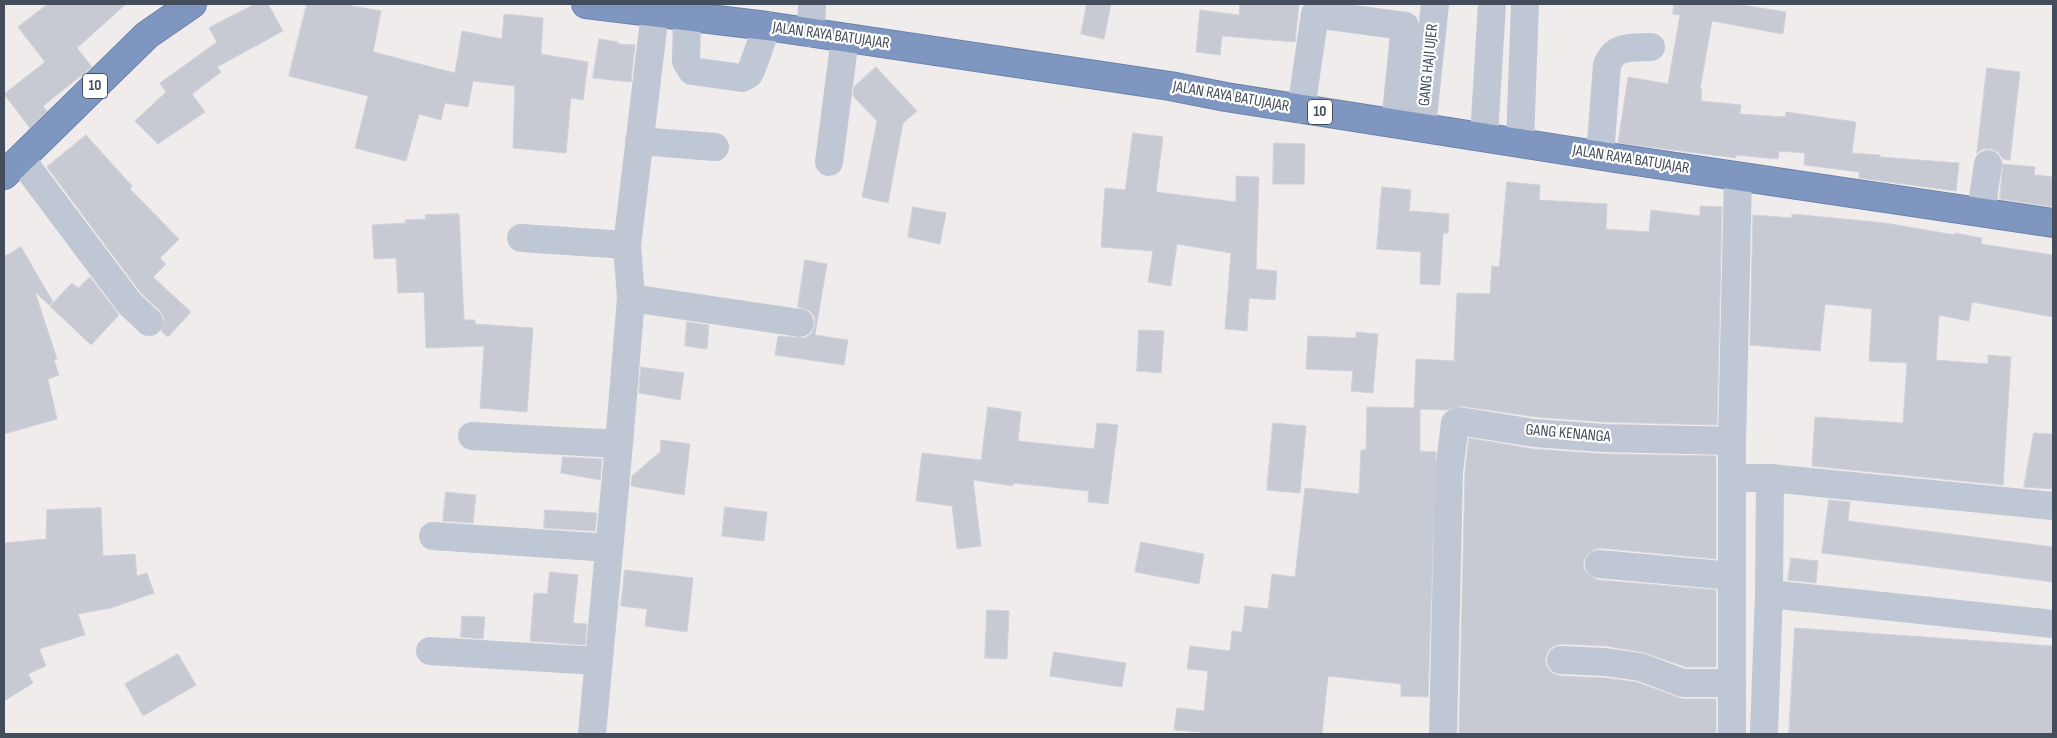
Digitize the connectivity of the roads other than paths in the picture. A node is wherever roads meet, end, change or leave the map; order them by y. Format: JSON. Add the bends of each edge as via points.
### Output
{"nodes":[{"id":1,"x":192,"y":4,"type":"edge"},
{"id":2,"x":586,"y":4,"type":"edge"},
{"id":3,"x":812,"y":4,"type":"edge"},
{"id":4,"x":1435,"y":4,"type":"edge"},
{"id":5,"x":1492,"y":4,"type":"edge"},
{"id":6,"x":1525,"y":4,"type":"edge"},
{"id":7,"x":655,"y":13,"type":"junction"},
{"id":8,"x":687,"y":17,"type":"junction"},
{"id":9,"x":767,"y":26,"type":"junction"},
{"id":10,"x":811,"y":33,"type":"junction"},
{"id":11,"x":845,"y":38,"type":"junction"},
{"id":12,"x":1652,"y":47,"type":"dead end"},
{"id":13,"x":1300,"y":109,"type":"junction"},
{"id":14,"x":1395,"y":123,"type":"junction"},
{"id":15,"x":1422,"y":127,"type":"junction"},
{"id":16,"x":1484,"y":136,"type":"junction"},
{"id":17,"x":640,"y":140,"type":"junction"},
{"id":18,"x":1520,"y":142,"type":"junction"},
{"id":19,"x":715,"y":147,"type":"dead end"},
{"id":20,"x":1600,"y":155,"type":"junction"},
{"id":21,"x":829,"y":162,"type":"dead end"},
{"id":22,"x":1988,"y":164,"type":"dead end"},
{"id":23,"x":12,"y":167,"type":"edge"},
{"id":24,"x":1738,"y":177,"type":"junction"},
{"id":25,"x":1981,"y":212,"type":"junction"},
{"id":26,"x":2053,"y":223,"type":"edge"},
{"id":27,"x":521,"y":238,"type":"dead end"},
{"id":28,"x":627,"y":245,"type":"junction"},
{"id":29,"x":631,"y":298,"type":"junction"},
{"id":30,"x":149,"y":322,"type":"dead end"},
{"id":31,"x":800,"y":322,"type":"dead end"},
{"id":32,"x":472,"y":436,"type":"dead end"},
{"id":33,"x":1732,"y":441,"type":"junction"},
{"id":34,"x":620,"y":444,"type":"junction"},
{"id":35,"x":1732,"y":478,"type":"junction"},
{"id":36,"x":1770,"y":478,"type":"junction"},
{"id":37,"x":2053,"y":506,"type":"edge"},
{"id":38,"x":433,"y":536,"type":"dead end"},
{"id":39,"x":609,"y":548,"type":"junction"},
{"id":40,"x":1600,"y":564,"type":"dead end"},
{"id":41,"x":1732,"y":576,"type":"junction"},
{"id":42,"x":1769,"y":594,"type":"junction"},
{"id":43,"x":2053,"y":624,"type":"edge"},
{"id":44,"x":430,"y":651,"type":"dead end"},
{"id":45,"x":1561,"y":660,"type":"dead end"},
{"id":46,"x":597,"y":661,"type":"junction"},
{"id":47,"x":1732,"y":683,"type":"junction"},
{"id":48,"x":592,"y":734,"type":"edge"},
{"id":49,"x":1442,"y":734,"type":"edge"},
{"id":50,"x":1732,"y":734,"type":"edge"},
{"id":51,"x":1764,"y":734,"type":"edge"}],
"edges":[{"from":1,"to":23,"type":"highway","number":"10","via":[[147,35]]},
{"from":2,"to":7,"type":"highway","name":"JALAN RAYA BATUJAJAR","number":"10"},
{"from":3,"to":10,"type":"street"},
{"from":4,"to":15,"type":"street","name":"GANG HAJI UJER"},
{"from":5,"to":16,"type":"street"},
{"from":6,"to":18,"type":"street"},
{"from":7,"to":8,"type":"highway","name":"JALAN RAYA BATUJAJAR","number":"10"},
{"from":7,"to":17,"type":"street"},
{"from":8,"to":9,"type":"highway","name":"JALAN RAYA BATUJAJAR","number":"10"},
{"from":8,"to":9,"type":"street","via":[[685,56],[692,71],[742,78],[752,68]]},
{"from":9,"to":10,"type":"highway","name":"JALAN RAYA BATUJAJAR","number":"10"},
{"from":10,"to":11,"type":"highway","name":"JALAN RAYA BATUJAJAR","number":"10"},
{"from":11,"to":13,"type":"highway","name":"JALAN RAYA BATUJAJAR","number":"10","via":[[1170,86]]},
{"from":11,"to":21,"type":"street"},
{"from":12,"to":20,"type":"street","via":[[1620,49],[1610,57]]},
{"from":13,"to":14,"type":"highway","name":"JALAN RAYA BATUJAJAR","number":"10"},
{"from":13,"to":14,"type":"street","via":[[1314,14],[1406,26]]},
{"from":14,"to":15,"type":"highway","name":"JALAN RAYA BATUJAJAR","number":"10"},
{"from":15,"to":16,"type":"highway","name":"JALAN RAYA BATUJAJAR","number":"10"},
{"from":16,"to":18,"type":"highway","name":"JALAN RAYA BATUJAJAR","number":"10"},
{"from":17,"to":19,"type":"street"},
{"from":17,"to":28,"type":"street"},
{"from":18,"to":20,"type":"highway","name":"JALAN RAYA BATUJAJAR","number":"10"},
{"from":20,"to":24,"type":"highway","name":"JALAN RAYA BATUJAJAR","number":"10"},
{"from":22,"to":25,"type":"street"},
{"from":23,"to":30,"type":"street"},
{"from":24,"to":25,"type":"highway","name":"JALAN RAYA BATUJAJAR","number":"10"},
{"from":24,"to":33,"type":"street"},
{"from":25,"to":26,"type":"highway","name":"JALAN RAYA BATUJAJAR","number":"10"},
{"from":27,"to":28,"type":"street"},
{"from":28,"to":29,"type":"street"},
{"from":29,"to":31,"type":"street"},
{"from":29,"to":34,"type":"street"},
{"from":32,"to":34,"type":"street"},
{"from":33,"to":35,"type":"street"},
{"from":33,"to":49,"type":"street","name":"GANG KENANGA","via":[[1534,433],[1459,420],[1453,426]]},
{"from":34,"to":39,"type":"street"},
{"from":35,"to":36,"type":"street"},
{"from":35,"to":41,"type":"street"},
{"from":36,"to":37,"type":"street"},
{"from":36,"to":42,"type":"street"},
{"from":38,"to":39,"type":"street"},
{"from":39,"to":46,"type":"street"},
{"from":40,"to":41,"type":"street"},
{"from":41,"to":47,"type":"street"},
{"from":42,"to":43,"type":"street"},
{"from":42,"to":51,"type":"street"},
{"from":44,"to":46,"type":"street"},
{"from":45,"to":47,"type":"street","via":[[1640,667],[1684,683]]},
{"from":46,"to":48,"type":"street"},
{"from":47,"to":50,"type":"street"}]}
